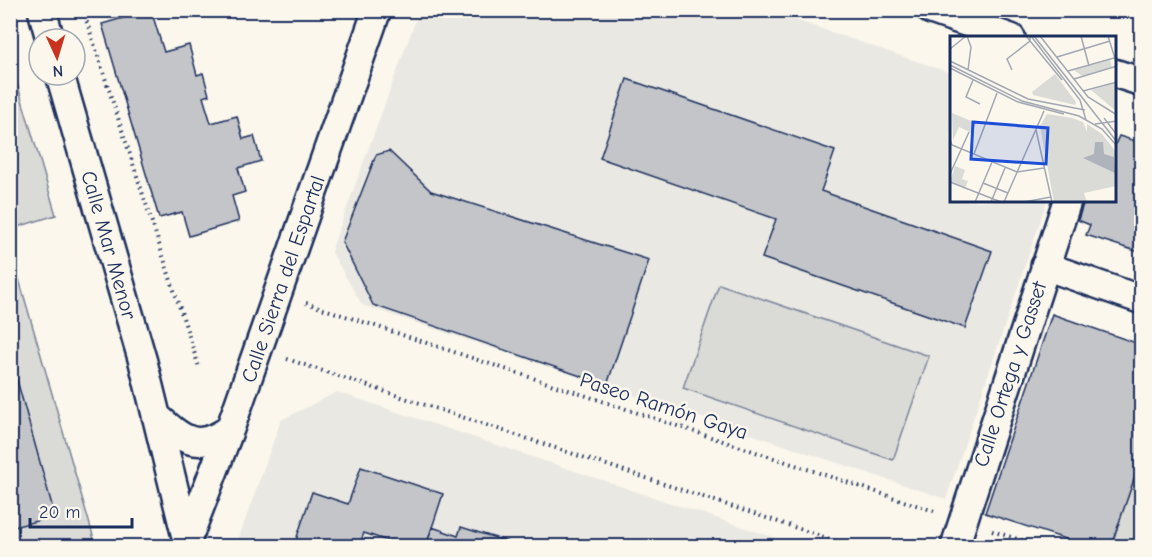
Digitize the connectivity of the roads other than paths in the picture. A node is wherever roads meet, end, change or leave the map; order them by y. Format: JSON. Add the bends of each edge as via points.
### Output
{"nodes":[{"id":1,"x":42,"y":10,"type":"edge"},
{"id":2,"x":377,"y":10,"type":"edge"},
{"id":3,"x":931,"y":10,"type":"edge"},
{"id":4,"x":47,"y":27,"type":"edge"},
{"id":5,"x":1005,"y":36,"type":"edge"},
{"id":6,"x":1116,"y":74,"type":"edge"},
{"id":7,"x":1142,"y":82,"type":"edge"},
{"id":8,"x":63,"y":87,"type":"edge"},
{"id":9,"x":1067,"y":202,"type":"edge"},
{"id":10,"x":1045,"y":266,"type":"junction"},
{"id":11,"x":1142,"y":300,"type":"edge"},
{"id":12,"x":156,"y":416,"type":"junction"},
{"id":13,"x":230,"y":429,"type":"junction"},
{"id":14,"x":186,"y":544,"type":"edge"},
{"id":15,"x":955,"y":546,"type":"edge"}],
"edges":[{"from":1,"to":4,"type":"street"},
{"from":2,"to":13,"type":"street","name":"Calle Sierra del Espartal"},
{"from":3,"to":5,"type":"street"},
{"from":6,"to":7,"type":"street"},
{"from":8,"to":12,"type":"street","name":"Calle Mar Menor"},
{"from":9,"to":10,"type":"street","name":"Calle Ortega y Gasset"},
{"from":10,"to":11,"type":"street"},
{"from":10,"to":15,"type":"street","name":"Calle Ortega y Gasset"},
{"from":12,"to":13,"type":"street","via":[[185,440],[206,441]]},
{"from":12,"to":14,"type":"street","name":"Calle Mar Menor"},
{"from":13,"to":14,"type":"street","name":"Calle Sierra del Espartal"}]}
